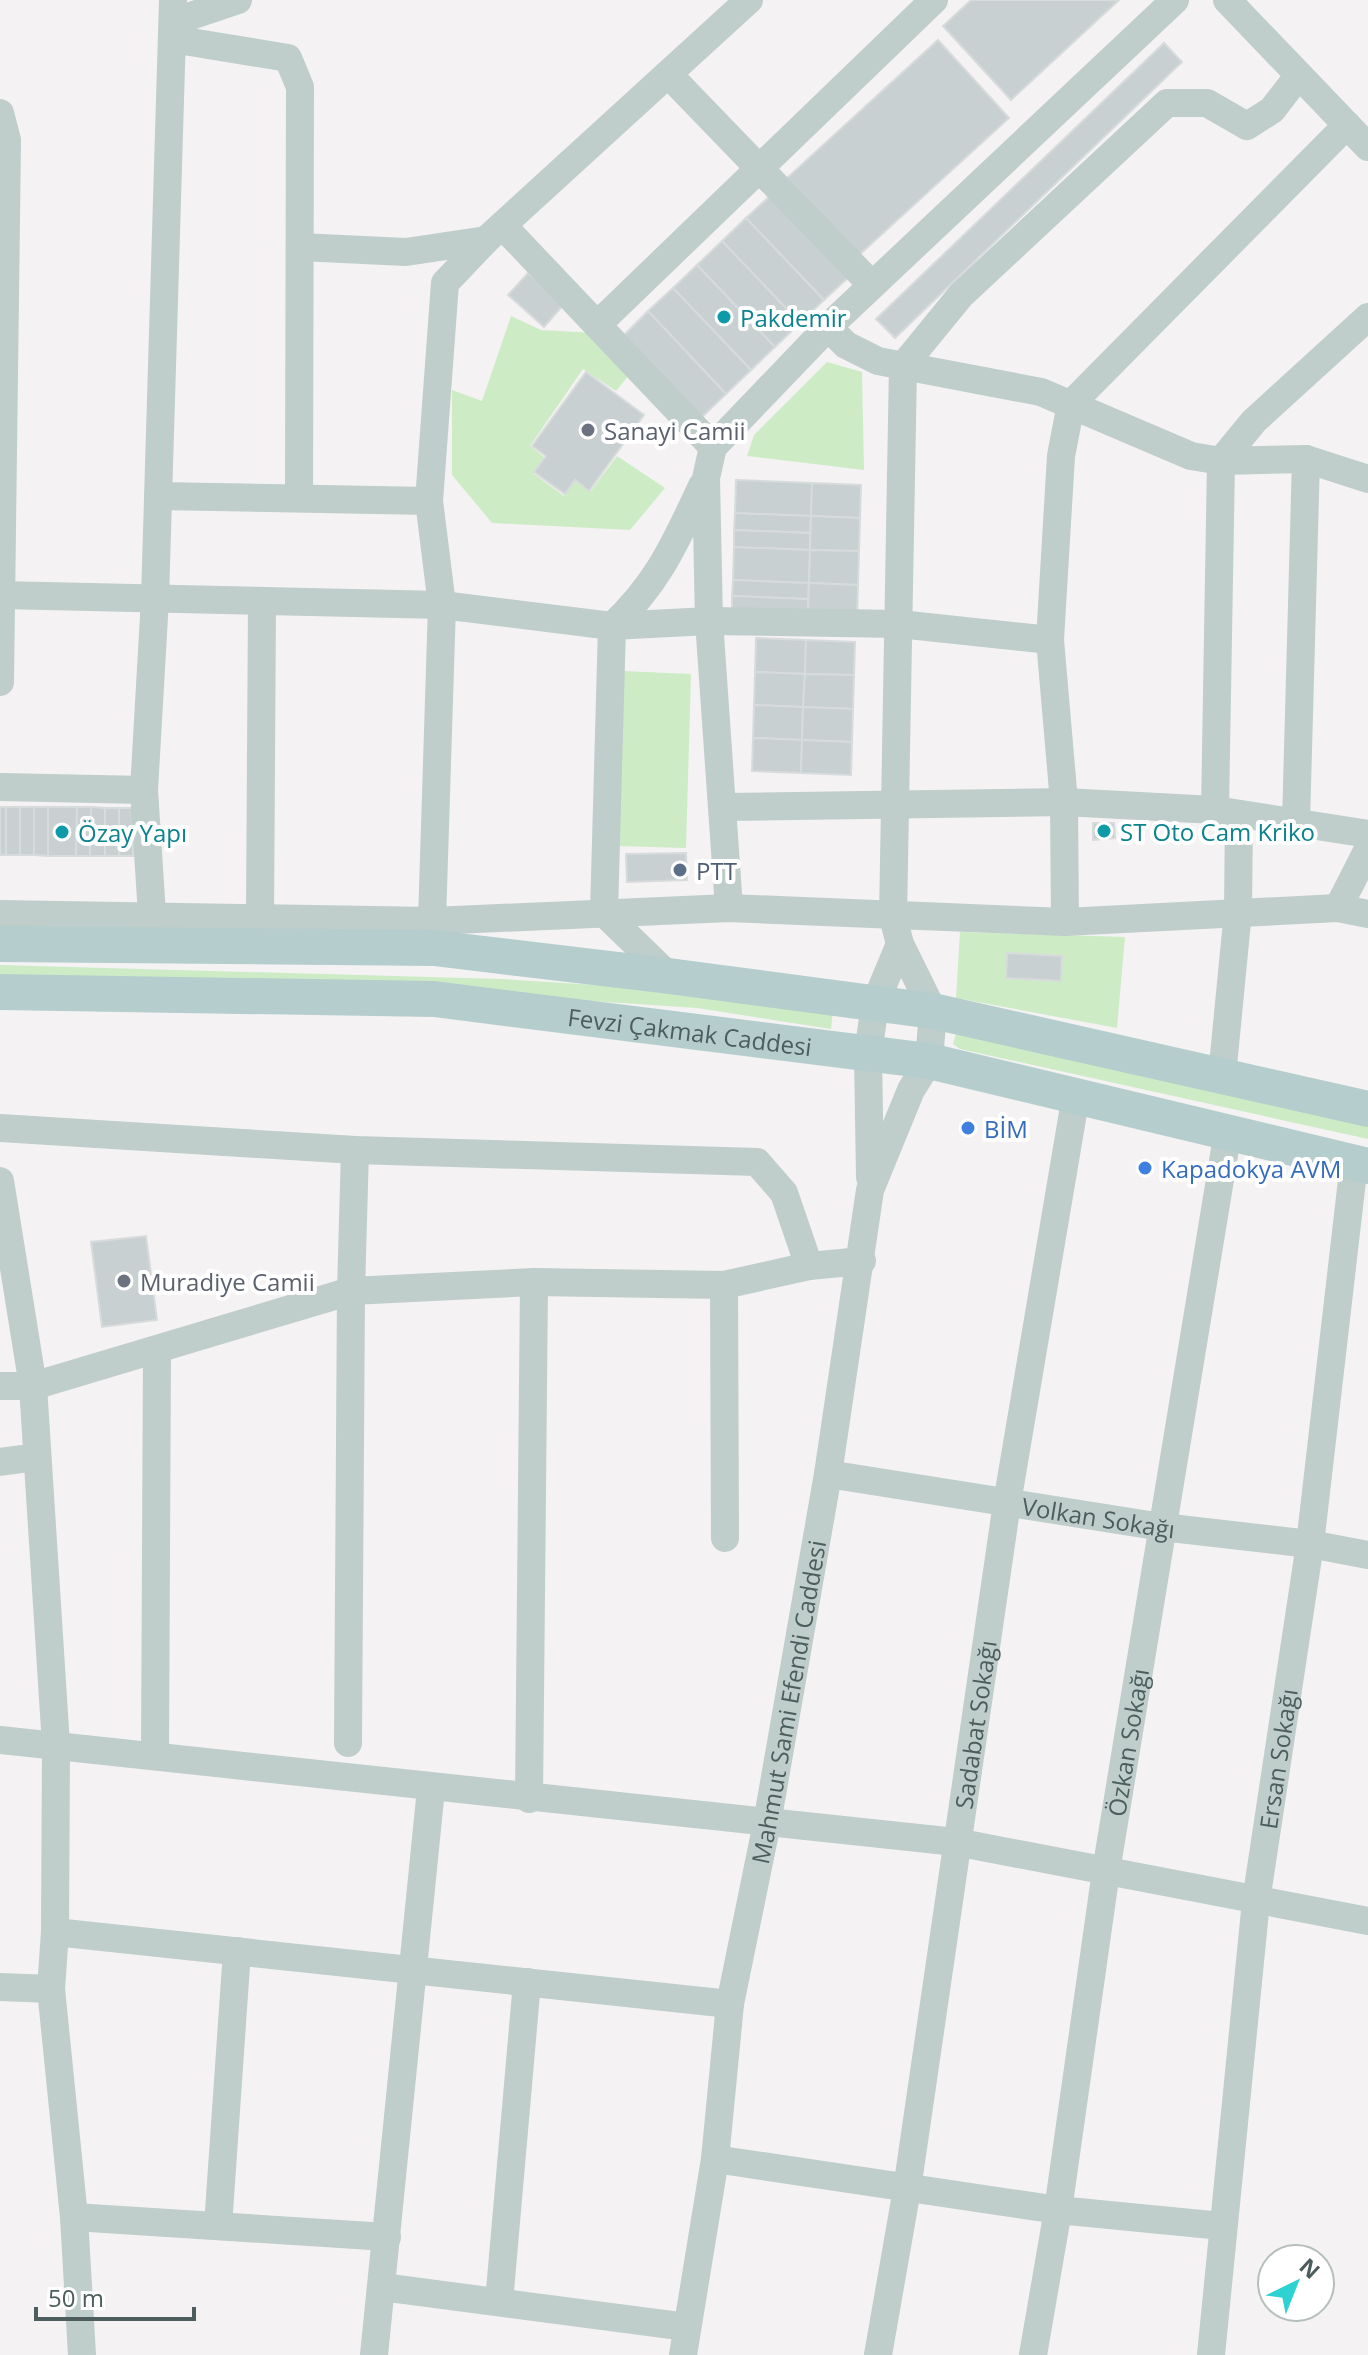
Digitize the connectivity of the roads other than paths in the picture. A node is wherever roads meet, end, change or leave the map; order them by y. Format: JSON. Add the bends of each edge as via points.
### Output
{"nodes":[{"id":1,"x":238,"y":0,"type":"edge"},
{"id":2,"x":749,"y":0,"type":"edge"},
{"id":3,"x":934,"y":0,"type":"edge"},
{"id":4,"x":1175,"y":0,"type":"edge"},
{"id":5,"x":1227,"y":0,"type":"edge"},
{"id":6,"x":173,"y":21,"type":"edge"},
{"id":7,"x":668,"y":74,"type":"junction"},
{"id":8,"x":1299,"y":75,"type":"junction"},
{"id":9,"x":0,"y":113,"type":"edge"},
{"id":10,"x":1361,"y":136,"type":"edge"},
{"id":11,"x":759,"y":169,"type":"junction"},
{"id":12,"x":494,"y":233,"type":"junction"},
{"id":13,"x":300,"y":247,"type":"junction"},
{"id":14,"x":872,"y":285,"type":"junction"},
{"id":15,"x":1368,"y":317,"type":"edge"},
{"id":16,"x":597,"y":325,"type":"junction"},
{"id":17,"x":828,"y":327,"type":"junction"},
{"id":18,"x":903,"y":366,"type":"junction"},
{"id":19,"x":1071,"y":404,"type":"junction"},
{"id":20,"x":713,"y":447,"type":"junction"},
{"id":21,"x":1306,"y":459,"type":"junction"},
{"id":22,"x":1221,"y":461,"type":"junction"},
{"id":23,"x":706,"y":478,"type":"junction"},
{"id":24,"x":1368,"y":479,"type":"edge"},
{"id":25,"x":158,"y":496,"type":"junction"},
{"id":26,"x":299,"y":497,"type":"junction"},
{"id":27,"x":429,"y":501,"type":"junction"},
{"id":28,"x":2,"y":595,"type":"edge"},
{"id":29,"x":155,"y":599,"type":"junction"},
{"id":30,"x":262,"y":601,"type":"junction"},
{"id":31,"x":442,"y":605,"type":"junction"},
{"id":32,"x":709,"y":621,"type":"junction"},
{"id":33,"x":899,"y":624,"type":"junction"},
{"id":34,"x":612,"y":626,"type":"junction"},
{"id":35,"x":1050,"y":640,"type":"junction"},
{"id":36,"x":0,"y":682,"type":"edge"},
{"id":37,"x":0,"y":787,"type":"edge"},
{"id":38,"x":144,"y":790,"type":"junction"},
{"id":39,"x":1064,"y":802,"type":"junction"},
{"id":40,"x":896,"y":804,"type":"junction"},
{"id":41,"x":723,"y":807,"type":"junction"},
{"id":42,"x":1227,"y":812,"type":"junction"},
{"id":43,"x":1296,"y":823,"type":"junction"},
{"id":44,"x":1368,"y":834,"type":"edge"},
{"id":45,"x":1368,"y":849,"type":"edge"},
{"id":46,"x":729,"y":908,"type":"junction"},
{"id":47,"x":1338,"y":908,"type":"junction"},
{"id":48,"x":1238,"y":911,"type":"junction"},
{"id":49,"x":604,"y":913,"type":"junction"},
{"id":50,"x":0,"y":914,"type":"edge"},
{"id":51,"x":1368,"y":914,"type":"edge"},
{"id":52,"x":152,"y":915,"type":"junction"},
{"id":53,"x":260,"y":917,"type":"junction"},
{"id":54,"x":432,"y":921,"type":"junction"},
{"id":55,"x":1065,"y":922,"type":"junction"},
{"id":56,"x":896,"y":931,"type":"junction"},
{"id":57,"x":0,"y":944,"type":"edge"},
{"id":58,"x":669,"y":976,"type":"junction"},
{"id":59,"x":0,"y":992,"type":"edge"},
{"id":60,"x":875,"y":1004,"type":"junction"},
{"id":61,"x":933,"y":1011,"type":"junction"},
{"id":62,"x":868,"y":1054,"type":"junction"},
{"id":63,"x":929,"y":1061,"type":"junction"},
{"id":64,"x":1222,"y":1076,"type":"junction"},
{"id":65,"x":1076,"y":1095,"type":"junction"},
{"id":66,"x":1368,"y":1109,"type":"edge"},
{"id":67,"x":0,"y":1128,"type":"edge"},
{"id":68,"x":1228,"y":1131,"type":"junction"},
{"id":69,"x":355,"y":1150,"type":"junction"},
{"id":70,"x":1361,"y":1164,"type":"edge"},
{"id":71,"x":0,"y":1181,"type":"edge"},
{"id":72,"x":870,"y":1190,"type":"junction"},
{"id":73,"x":862,"y":1261,"type":"junction"},
{"id":74,"x":809,"y":1266,"type":"junction"},
{"id":75,"x":534,"y":1282,"type":"junction"},
{"id":76,"x":724,"y":1285,"type":"junction"},
{"id":77,"x":351,"y":1291,"type":"junction"},
{"id":78,"x":157,"y":1350,"type":"junction"},
{"id":79,"x":0,"y":1386,"type":"edge"},
{"id":80,"x":33,"y":1386,"type":"junction"},
{"id":81,"x":37,"y":1457,"type":"junction"},
{"id":82,"x":0,"y":1462,"type":"edge"},
{"id":83,"x":828,"y":1474,"type":"junction"},
{"id":84,"x":1007,"y":1503,"type":"junction"},
{"id":85,"x":1162,"y":1527,"type":"junction"},
{"id":86,"x":725,"y":1538,"type":"dead end"},
{"id":87,"x":1310,"y":1544,"type":"junction"},
{"id":88,"x":1368,"y":1555,"type":"edge"},
{"id":89,"x":0,"y":1740,"type":"edge"},
{"id":90,"x":348,"y":1743,"type":"dead end"},
{"id":91,"x":56,"y":1745,"type":"junction"},
{"id":92,"x":155,"y":1754,"type":"junction"},
{"id":93,"x":431,"y":1789,"type":"junction"},
{"id":94,"x":529,"y":1799,"type":"junction"},
{"id":95,"x":767,"y":1823,"type":"junction"},
{"id":96,"x":956,"y":1842,"type":"junction"},
{"id":97,"x":1106,"y":1871,"type":"junction"},
{"id":98,"x":1256,"y":1901,"type":"junction"},
{"id":99,"x":1368,"y":1921,"type":"edge"},
{"id":100,"x":55,"y":1932,"type":"junction"},
{"id":101,"x":237,"y":1951,"type":"junction"},
{"id":102,"x":415,"y":1969,"type":"junction"},
{"id":103,"x":527,"y":1982,"type":"junction"},
{"id":104,"x":0,"y":1987,"type":"edge"},
{"id":105,"x":51,"y":1989,"type":"junction"},
{"id":106,"x":730,"y":2004,"type":"junction"},
{"id":107,"x":715,"y":2159,"type":"junction"},
{"id":108,"x":907,"y":2189,"type":"junction"},
{"id":109,"x":1058,"y":2210,"type":"junction"},
{"id":110,"x":74,"y":2217,"type":"junction"},
{"id":111,"x":218,"y":2226,"type":"junction"},
{"id":112,"x":1222,"y":2226,"type":"junction"},
{"id":113,"x":387,"y":2237,"type":"junction"},
{"id":114,"x":382,"y":2287,"type":"junction"},
{"id":115,"x":499,"y":2302,"type":"junction"},
{"id":116,"x":687,"y":2327,"type":"junction"},
{"id":117,"x":82,"y":2355,"type":"edge"},
{"id":118,"x":374,"y":2355,"type":"edge"},
{"id":119,"x":683,"y":2355,"type":"edge"},
{"id":120,"x":878,"y":2355,"type":"edge"},
{"id":121,"x":1033,"y":2355,"type":"edge"},
{"id":122,"x":1211,"y":2355,"type":"edge"}],
"edges":[{"from":1,"to":6,"type":"street"},
{"from":2,"to":7,"type":"street"},
{"from":3,"to":11,"type":"street"},
{"from":4,"to":14,"type":"street"},
{"from":5,"to":8,"type":"street"},
{"from":6,"to":13,"type":"street","via":[[288,58],[300,87]]},
{"from":6,"to":25,"type":"street"},
{"from":7,"to":11,"type":"street"},
{"from":7,"to":12,"type":"street"},
{"from":8,"to":10,"type":"street"},
{"from":8,"to":18,"type":"street","via":[[1272,110],[1247,126],[1207,103],[1167,103],[961,295]]},
{"from":9,"to":28,"type":"street","via":[[7,140]]},
{"from":10,"to":19,"type":"street"},
{"from":11,"to":14,"type":"street"},
{"from":11,"to":16,"type":"street"},
{"from":12,"to":13,"type":"street","via":[[406,252]]},
{"from":12,"to":16,"type":"street"},
{"from":12,"to":27,"type":"street","via":[[445,283]]},
{"from":13,"to":26,"type":"street"},
{"from":14,"to":17,"type":"street"},
{"from":15,"to":22,"type":"street","via":[[1254,421]]},
{"from":16,"to":20,"type":"street"},
{"from":17,"to":18,"type":"street","via":[[846,345]]},
{"from":17,"to":20,"type":"street"},
{"from":18,"to":19,"type":"street","via":[[1041,392]]},
{"from":18,"to":33,"type":"street"},
{"from":19,"to":22,"type":"street","via":[[1191,456]]},
{"from":19,"to":35,"type":"street","via":[[1061,456]]},
{"from":20,"to":23,"type":"street"},
{"from":21,"to":22,"type":"street"},
{"from":21,"to":24,"type":"street"},
{"from":21,"to":43,"type":"street"},
{"from":22,"to":42,"type":"street"},
{"from":23,"to":32,"type":"street"},
{"from":23,"to":34,"type":"street","via":[[663,569]]},
{"from":25,"to":26,"type":"street"},
{"from":25,"to":29,"type":"street"},
{"from":26,"to":27,"type":"street"},
{"from":27,"to":31,"type":"street"},
{"from":28,"to":29,"type":"street"},
{"from":28,"to":36,"type":"street"},
{"from":29,"to":30,"type":"street"},
{"from":29,"to":38,"type":"street"},
{"from":30,"to":31,"type":"street"},
{"from":30,"to":53,"type":"street"},
{"from":31,"to":34,"type":"street"},
{"from":31,"to":54,"type":"street"},
{"from":32,"to":33,"type":"street"},
{"from":32,"to":34,"type":"street"},
{"from":32,"to":41,"type":"street"},
{"from":33,"to":35,"type":"street"},
{"from":33,"to":40,"type":"street"},
{"from":34,"to":49,"type":"street"},
{"from":35,"to":39,"type":"street"},
{"from":37,"to":38,"type":"street"},
{"from":38,"to":52,"type":"street"},
{"from":39,"to":40,"type":"street"},
{"from":39,"to":42,"type":"street"},
{"from":39,"to":55,"type":"street"},
{"from":40,"to":41,"type":"street"},
{"from":40,"to":56,"type":"street"},
{"from":41,"to":46,"type":"street"},
{"from":42,"to":43,"type":"street"},
{"from":42,"to":48,"type":"street"},
{"from":43,"to":44,"type":"street"},
{"from":45,"to":47,"type":"street"},
{"from":46,"to":49,"type":"street"},
{"from":46,"to":56,"type":"street"},
{"from":47,"to":48,"type":"street"},
{"from":47,"to":51,"type":"street"},
{"from":48,"to":55,"type":"street"},
{"from":48,"to":64,"type":"street"},
{"from":49,"to":54,"type":"street"},
{"from":49,"to":58,"type":"street"},
{"from":50,"to":52,"type":"street"},
{"from":52,"to":53,"type":"street"},
{"from":53,"to":54,"type":"street"},
{"from":55,"to":56,"type":"street"},
{"from":56,"to":60,"type":"street"},
{"from":56,"to":61,"type":"street"},
{"from":57,"to":58,"type":"main road","via":[[434,948]]},
{"from":58,"to":60,"type":"main road"},
{"from":59,"to":62,"type":"main road","name":"Fevzi Çakmak Caddesi","via":[[434,999]]},
{"from":60,"to":61,"type":"main road"},
{"from":60,"to":62,"type":"street"},
{"from":61,"to":63,"type":"street"},
{"from":61,"to":64,"type":"main road"},
{"from":62,"to":63,"type":"main road","name":"Fevzi Çakmak Caddesi"},
{"from":62,"to":72,"type":"street"},
{"from":63,"to":65,"type":"main road","name":"Fevzi Çakmak Caddesi"},
{"from":63,"to":72,"type":"street","name":"Mahmut Sami Efendi Caddesi","via":[[911,1090]]},
{"from":64,"to":66,"type":"main road"},
{"from":65,"to":68,"type":"main road","name":"Fevzi Çakmak Caddesi"},
{"from":65,"to":84,"type":"street","name":"Sadabat Sokağı"},
{"from":67,"to":69,"type":"street"},
{"from":68,"to":70,"type":"main road","name":"Fevzi Çakmak Caddesi"},
{"from":68,"to":85,"type":"street","name":"Özkan Sokağı"},
{"from":69,"to":74,"type":"street","via":[[757,1162],[784,1193]]},
{"from":69,"to":77,"type":"street"},
{"from":70,"to":87,"type":"street","name":"Ersan Sokağı"},
{"from":71,"to":80,"type":"street"},
{"from":72,"to":73,"type":"street","name":"Mahmut Sami Efendi Caddesi"},
{"from":73,"to":74,"type":"street"},
{"from":73,"to":83,"type":"street","name":"Mahmut Sami Efendi Caddesi"},
{"from":74,"to":76,"type":"street"},
{"from":75,"to":76,"type":"street"},
{"from":75,"to":77,"type":"street"},
{"from":75,"to":94,"type":"street"},
{"from":76,"to":86,"type":"street"},
{"from":77,"to":78,"type":"street"},
{"from":77,"to":90,"type":"street"},
{"from":78,"to":80,"type":"street"},
{"from":78,"to":92,"type":"street"},
{"from":79,"to":80,"type":"street"},
{"from":80,"to":81,"type":"street"},
{"from":81,"to":82,"type":"street"},
{"from":81,"to":91,"type":"street"},
{"from":83,"to":84,"type":"street","name":"Volkan Sokağı"},
{"from":83,"to":95,"type":"street","name":"Mahmut Sami Efendi Caddesi"},
{"from":84,"to":85,"type":"street","name":"Volkan Sokağı"},
{"from":84,"to":96,"type":"street","name":"Sadabat Sokağı"},
{"from":85,"to":87,"type":"street","name":"Volkan Sokağı"},
{"from":85,"to":97,"type":"street","name":"Özkan Sokağı"},
{"from":87,"to":88,"type":"street","name":"Volkan Sokağı"},
{"from":87,"to":98,"type":"street","name":"Ersan Sokağı"},
{"from":89,"to":91,"type":"street"},
{"from":91,"to":92,"type":"street"},
{"from":91,"to":100,"type":"street"},
{"from":92,"to":93,"type":"street"},
{"from":93,"to":94,"type":"street"},
{"from":93,"to":102,"type":"street"},
{"from":94,"to":95,"type":"street"},
{"from":95,"to":96,"type":"street"},
{"from":95,"to":106,"type":"street","name":"Mahmut Sami Efendi Caddesi"},
{"from":96,"to":97,"type":"street"},
{"from":96,"to":108,"type":"street","name":"Sadabat Sokağı"},
{"from":97,"to":98,"type":"street"},
{"from":97,"to":109,"type":"street","name":"Özkan Sokağı"},
{"from":98,"to":99,"type":"street"},
{"from":98,"to":112,"type":"street","name":"Ersan Sokağı"},
{"from":100,"to":101,"type":"street"},
{"from":100,"to":105,"type":"street"},
{"from":101,"to":102,"type":"street"},
{"from":101,"to":111,"type":"street"},
{"from":102,"to":103,"type":"street"},
{"from":102,"to":113,"type":"street"},
{"from":103,"to":106,"type":"street"},
{"from":103,"to":115,"type":"street"},
{"from":104,"to":105,"type":"street"},
{"from":105,"to":110,"type":"street"},
{"from":106,"to":107,"type":"street","name":"Mahmut Sami Efendi Caddesi"},
{"from":107,"to":108,"type":"street"},
{"from":107,"to":116,"type":"street","name":"Mahmut Sami Efendi Caddesi"},
{"from":108,"to":109,"type":"street"},
{"from":108,"to":120,"type":"street","name":"Sadabat Sokağı"},
{"from":109,"to":112,"type":"street"},
{"from":109,"to":121,"type":"street","name":"Özkan Sokağı"},
{"from":110,"to":111,"type":"street"},
{"from":110,"to":117,"type":"street"},
{"from":111,"to":113,"type":"street"},
{"from":112,"to":122,"type":"street","name":"Ersan Sokağı"},
{"from":113,"to":114,"type":"street"},
{"from":114,"to":115,"type":"street"},
{"from":114,"to":118,"type":"street"},
{"from":115,"to":116,"type":"street"},
{"from":116,"to":119,"type":"street","name":"Mahmut Sami Efendi Caddesi"}]}
